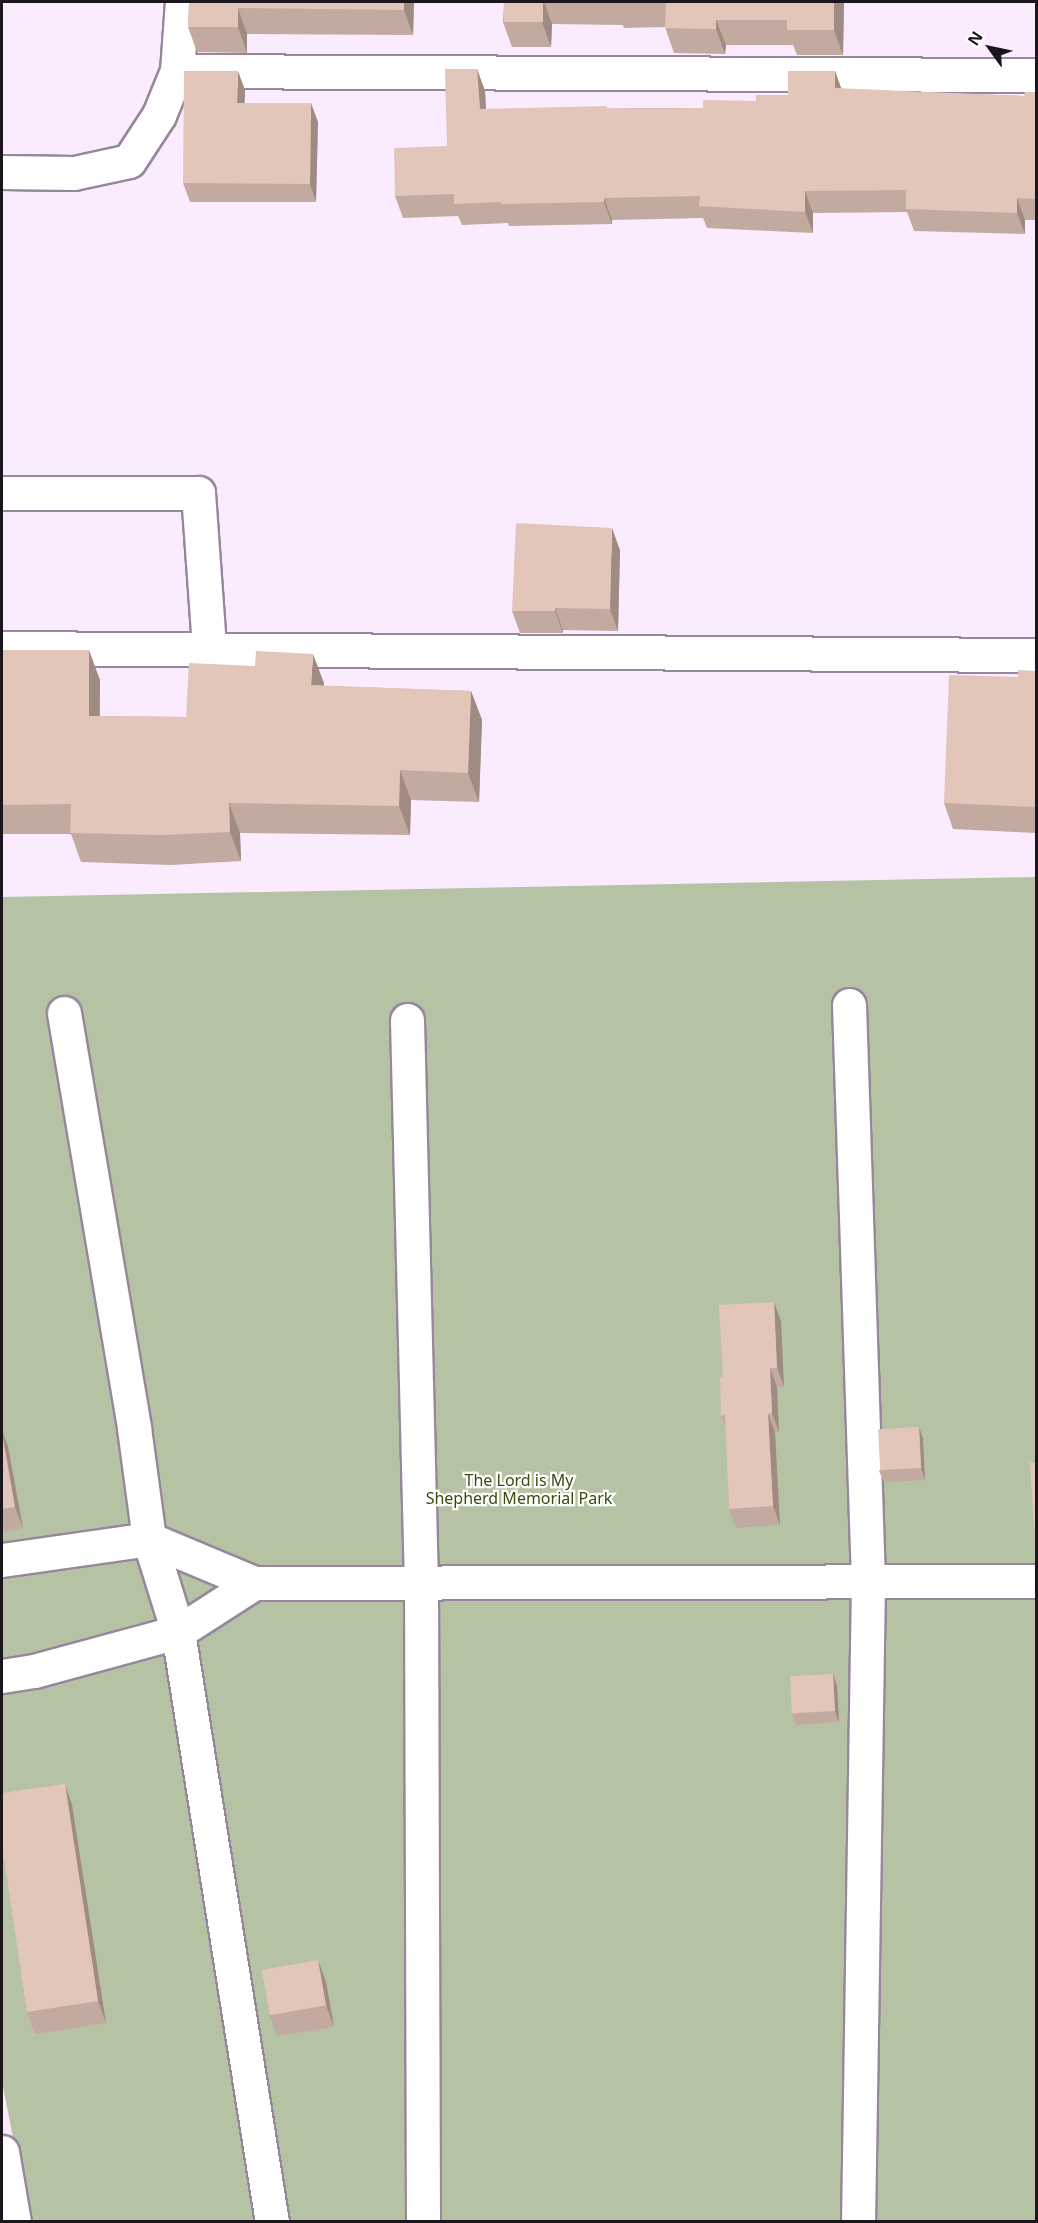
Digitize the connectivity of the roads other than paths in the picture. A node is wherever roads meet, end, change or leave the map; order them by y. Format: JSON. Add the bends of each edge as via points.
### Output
{"nodes":[{"id":1,"x":182,"y":2,"type":"edge"},
{"id":2,"x":177,"y":71,"type":"junction"},
{"id":3,"x":1036,"y":75,"type":"edge"},
{"id":4,"x":2,"y":172,"type":"edge"},
{"id":5,"x":2,"y":493,"type":"edge"},
{"id":6,"x":2,"y":648,"type":"edge"},
{"id":7,"x":209,"y":648,"type":"junction"},
{"id":8,"x":1036,"y":655,"type":"edge"},
{"id":9,"x":849,"y":1005,"type":"dead end"},
{"id":10,"x":64,"y":1013,"type":"dead end"},
{"id":11,"x":407,"y":1020,"type":"dead end"},
{"id":12,"x":149,"y":1539,"type":"junction"},
{"id":13,"x":2,"y":1560,"type":"edge"},
{"id":14,"x":868,"y":1581,"type":"junction"},
{"id":15,"x":1036,"y":1581,"type":"edge"},
{"id":16,"x":254,"y":1583,"type":"junction"},
{"id":17,"x":422,"y":1584,"type":"junction"},
{"id":18,"x":178,"y":1632,"type":"junction"},
{"id":19,"x":2,"y":1676,"type":"edge"},
{"id":20,"x":2,"y":2152,"type":"edge"},
{"id":21,"x":14,"y":2222,"type":"edge"},
{"id":22,"x":273,"y":2222,"type":"edge"},
{"id":23,"x":423,"y":2222,"type":"edge"},
{"id":24,"x":858,"y":2222,"type":"edge"}],
"edges":[{"from":1,"to":2,"type":"street"},
{"from":2,"to":3,"type":"street"},
{"from":2,"to":4,"type":"street","via":[[159,116],[129,161],[74,173]]},
{"from":5,"to":7,"type":"street","via":[[198,493]]},
{"from":6,"to":7,"type":"street"},
{"from":7,"to":8,"type":"street"},
{"from":9,"to":14,"type":"street"},
{"from":10,"to":12,"type":"street"},
{"from":11,"to":17,"type":"street"},
{"from":12,"to":13,"type":"street"},
{"from":12,"to":16,"type":"street"},
{"from":12,"to":18,"type":"street"},
{"from":14,"to":15,"type":"street"},
{"from":14,"to":17,"type":"street"},
{"from":14,"to":24,"type":"street"},
{"from":16,"to":17,"type":"street"},
{"from":16,"to":18,"type":"street"},
{"from":17,"to":23,"type":"street"},
{"from":18,"to":19,"type":"street"},
{"from":18,"to":22,"type":"street"},
{"from":20,"to":21,"type":"street"}]}
